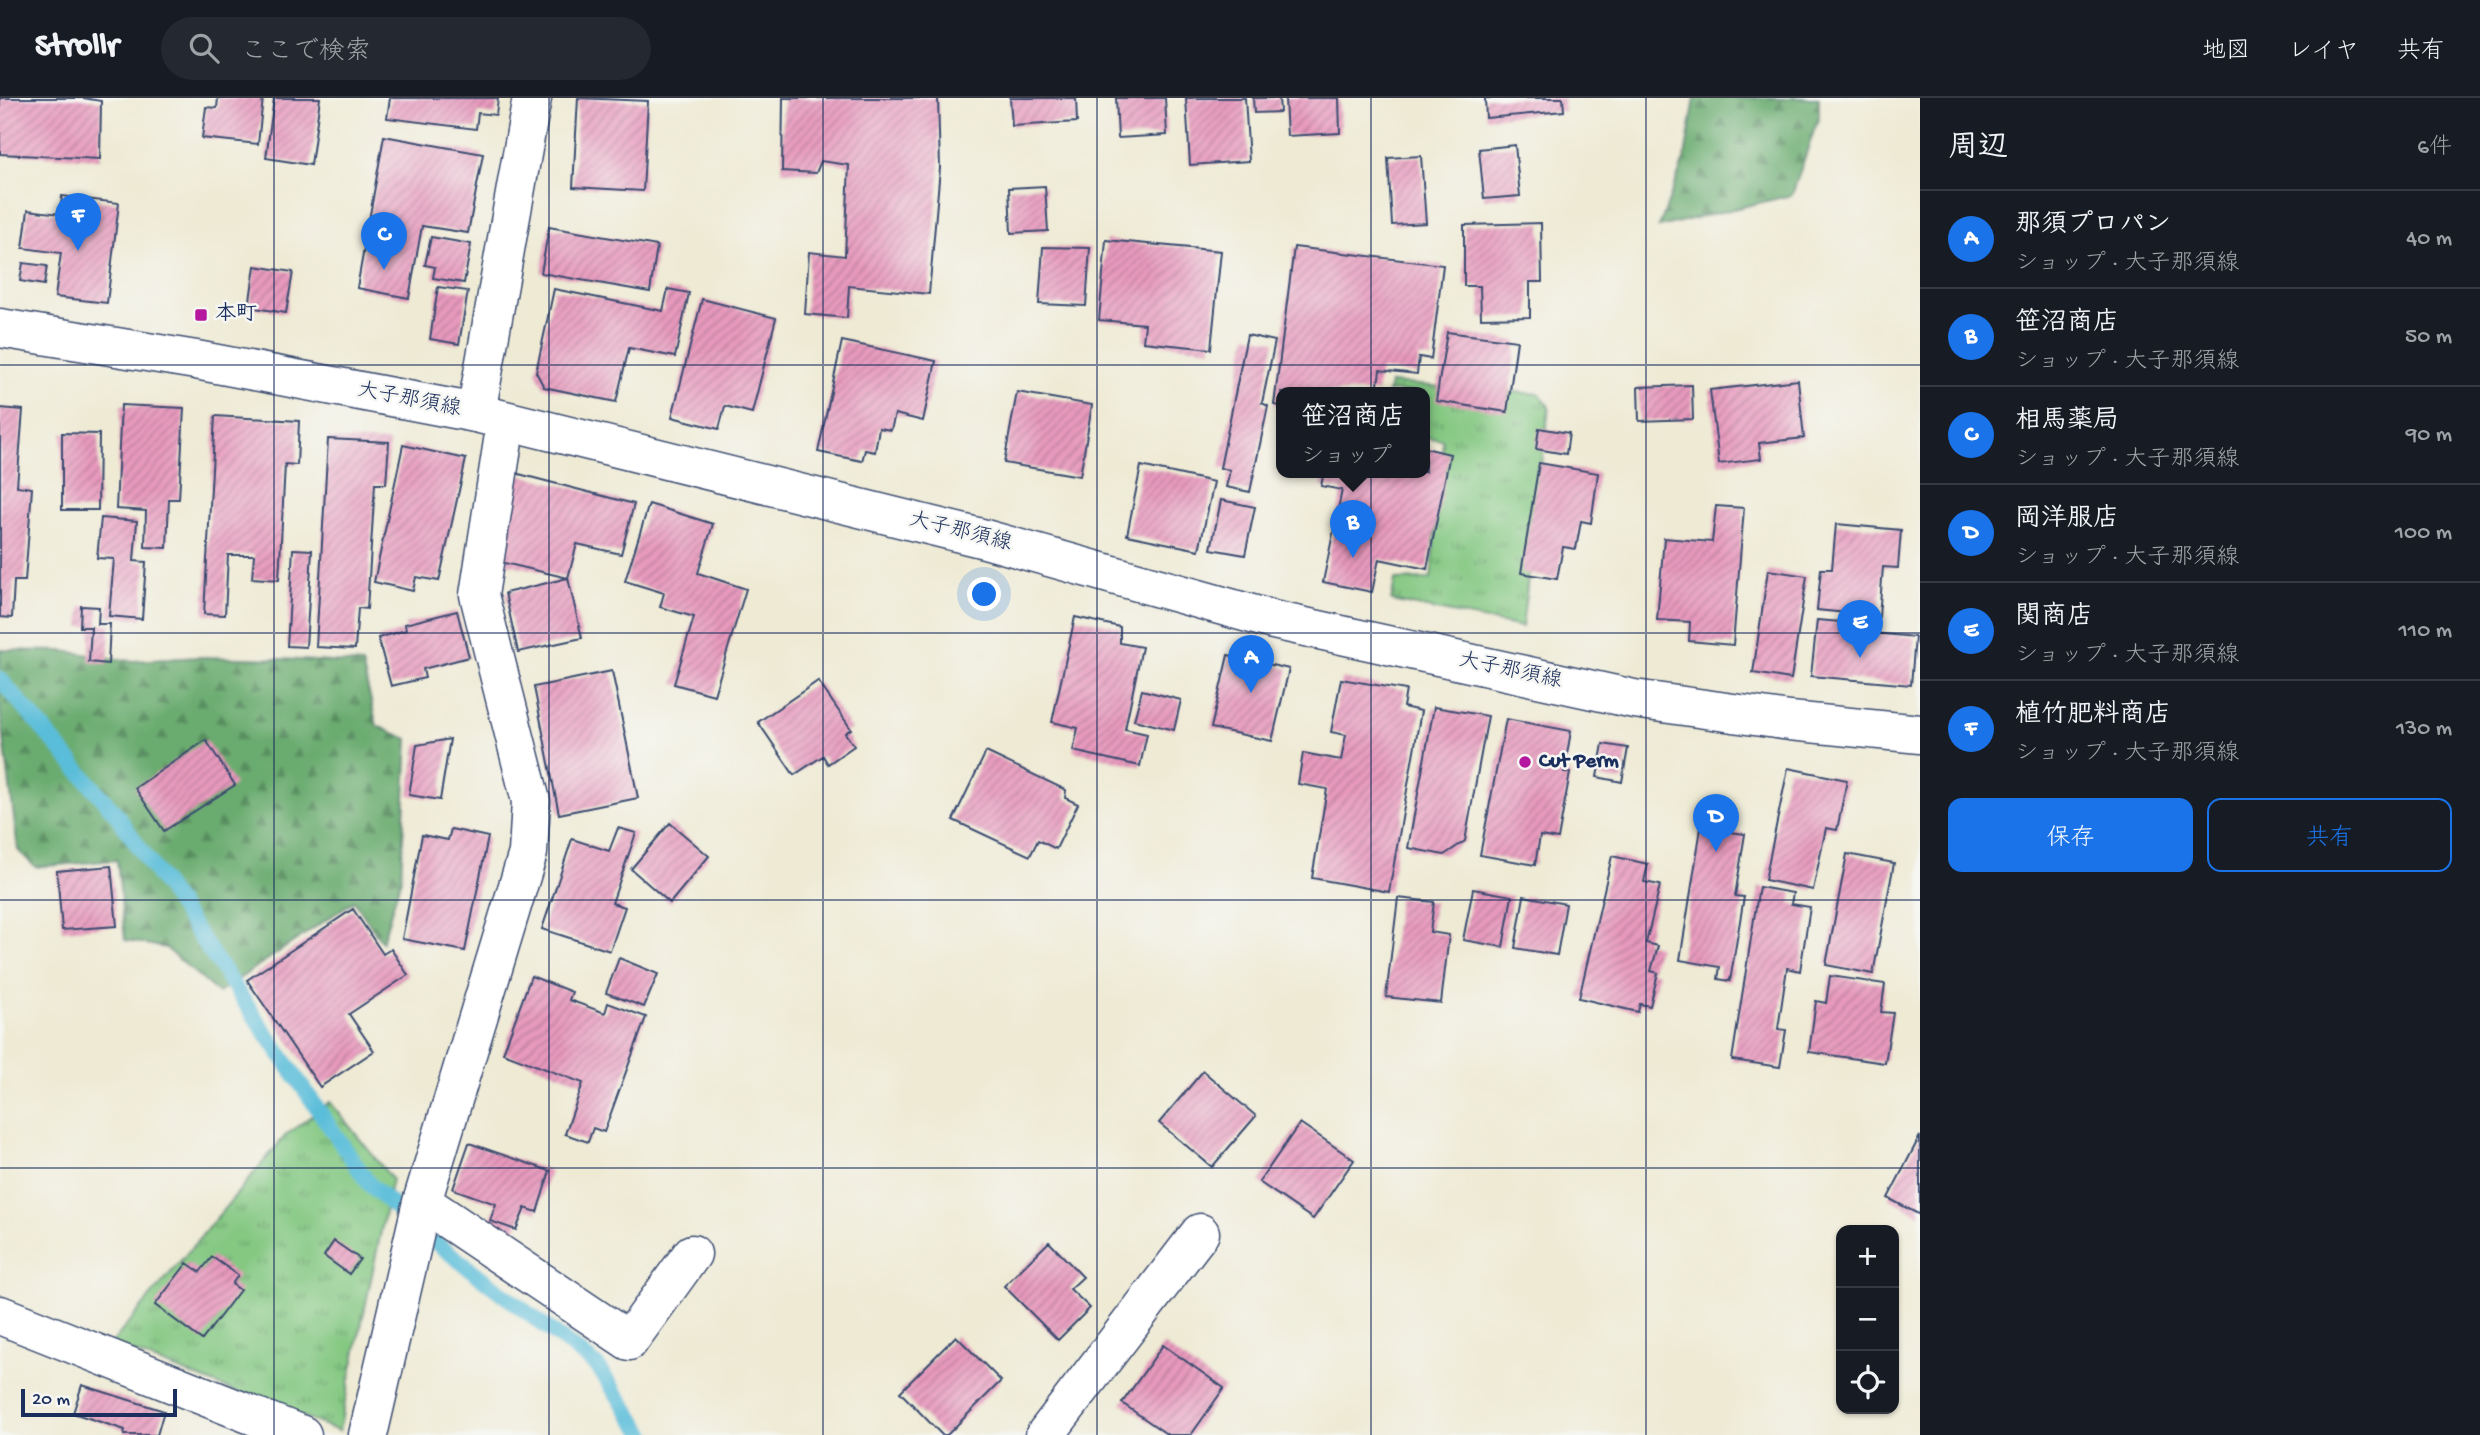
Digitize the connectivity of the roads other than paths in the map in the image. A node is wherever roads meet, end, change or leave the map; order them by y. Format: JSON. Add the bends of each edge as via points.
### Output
{"nodes":[{"id":1,"x":532,"y":98,"type":"edge"},
{"id":2,"x":0,"y":328,"type":"edge"},
{"id":3,"x":491,"y":418,"type":"junction"},
{"id":4,"x":1920,"y":734,"type":"edge"},
{"id":5,"x":422,"y":1202,"type":"junction"},
{"id":6,"x":1200,"y":1233,"type":"dead end"},
{"id":7,"x":692,"y":1254,"type":"dead end"},
{"id":8,"x":0,"y":1315,"type":"edge"},
{"id":9,"x":302,"y":1435,"type":"edge"},
{"id":10,"x":368,"y":1435,"type":"edge"},
{"id":11,"x":1045,"y":1435,"type":"edge"}],
"edges":[{"from":1,"to":3,"type":"street"},
{"from":2,"to":3,"type":"street","name":"大子那須線","via":[[196,360]]},
{"from":3,"to":4,"type":"street","name":"大子那須線","via":[[985,539],[1273,620],[1634,699]]},
{"from":3,"to":5,"type":"street","via":[[479,595],[531,802],[528,853]]},
{"from":5,"to":7,"type":"street","via":[[629,1341]]},
{"from":5,"to":10,"type":"street"},
{"from":6,"to":11,"type":"street"},
{"from":8,"to":9,"type":"street"}]}
